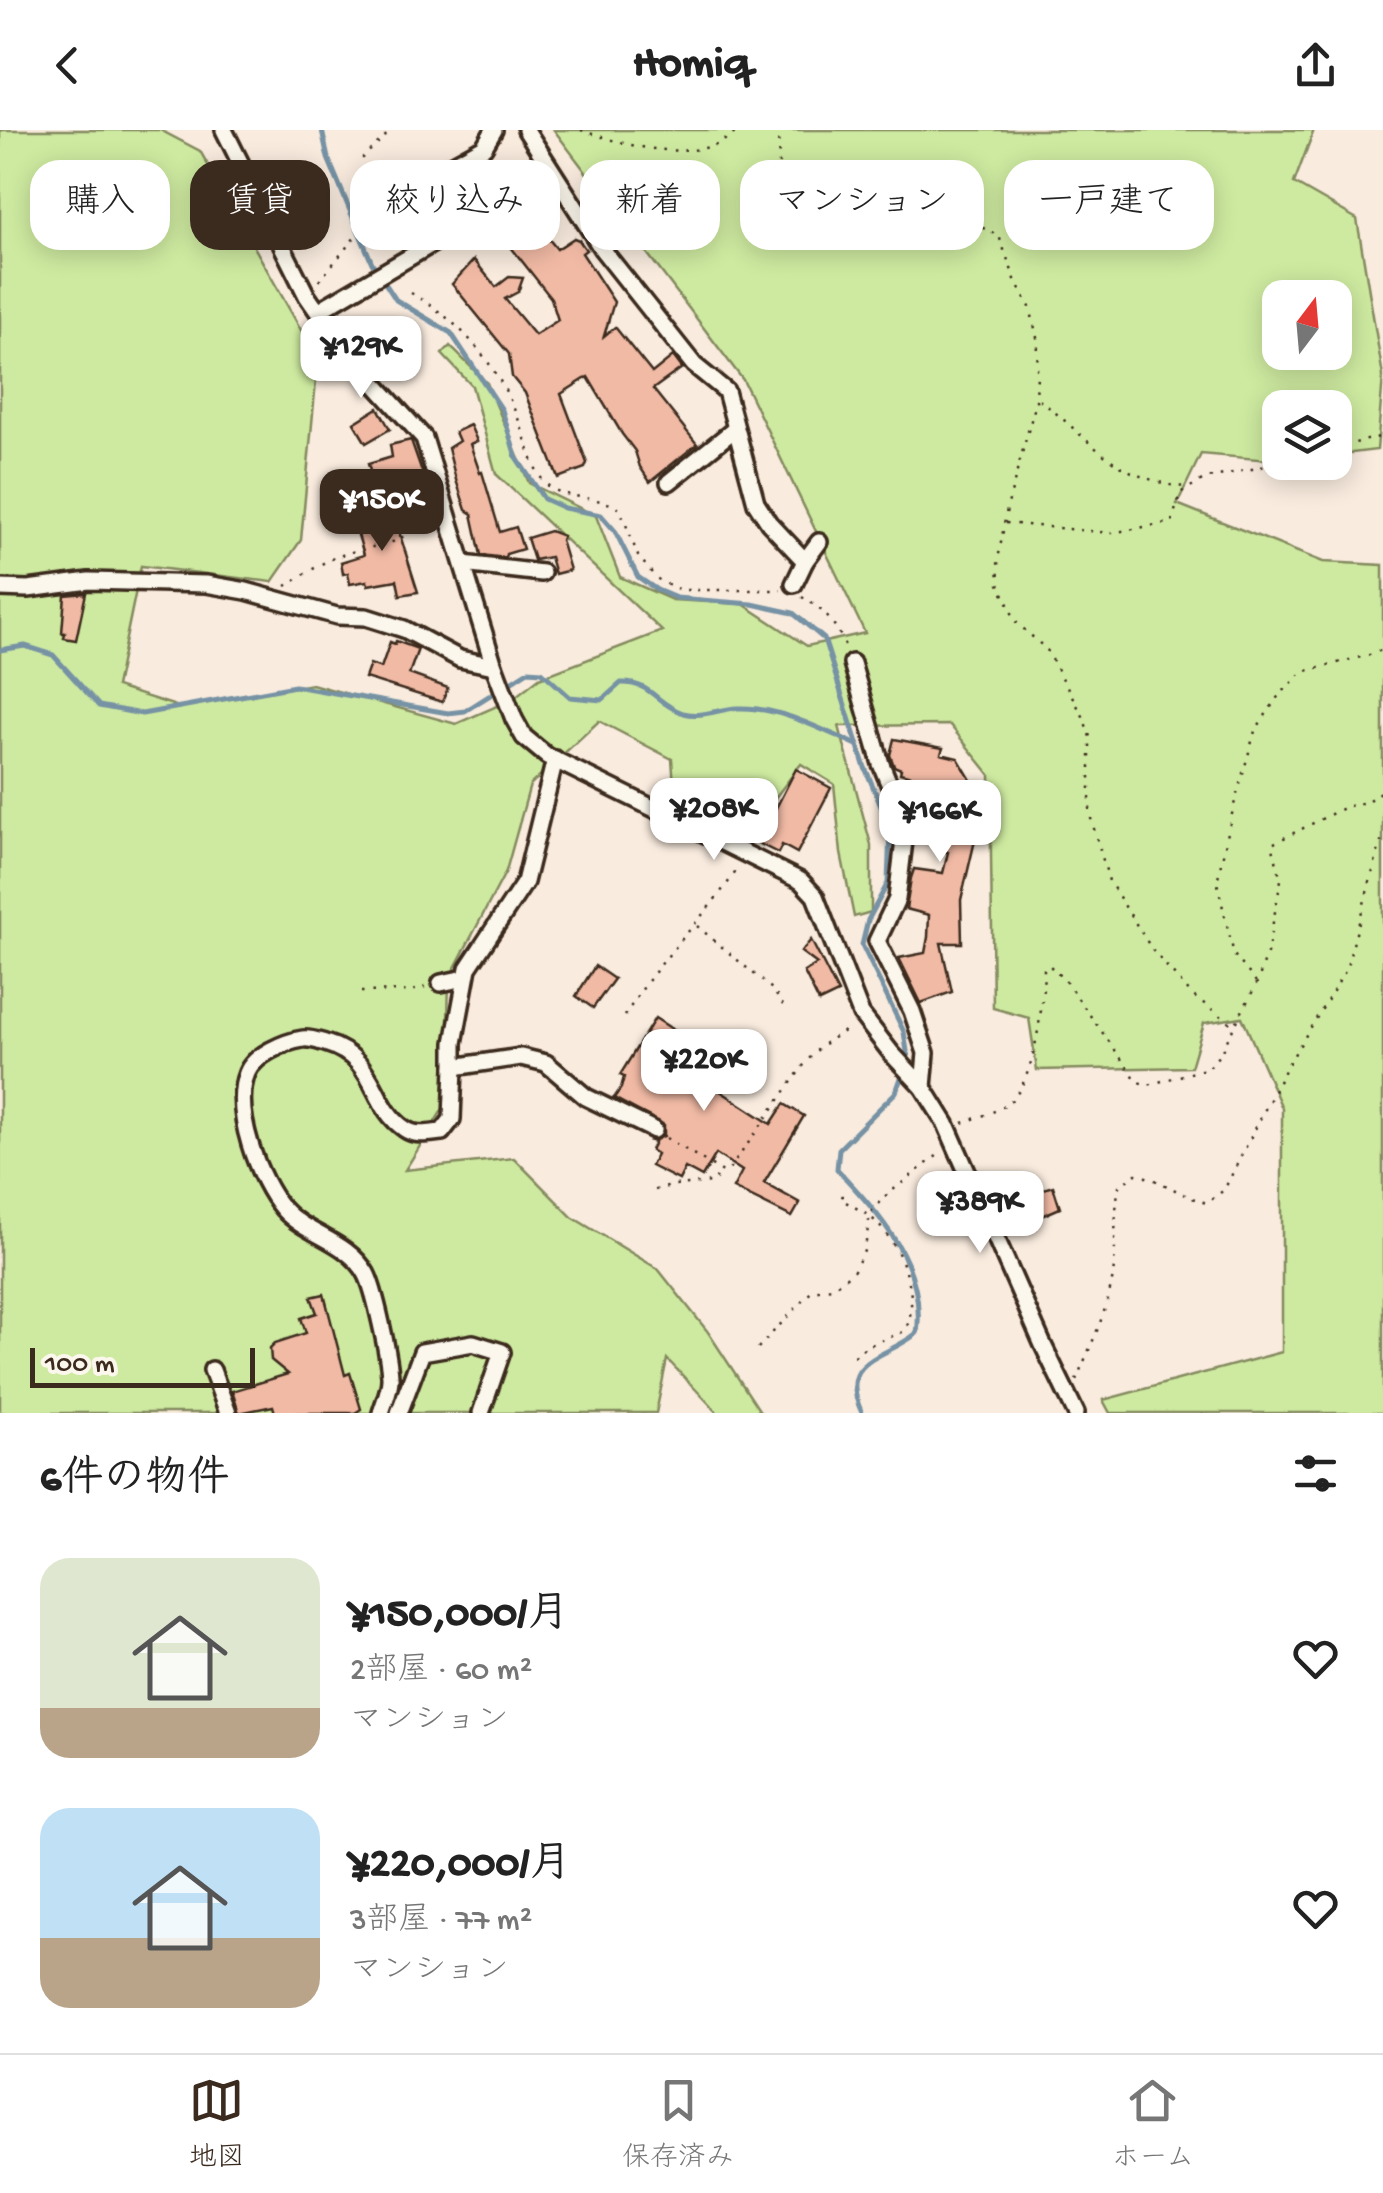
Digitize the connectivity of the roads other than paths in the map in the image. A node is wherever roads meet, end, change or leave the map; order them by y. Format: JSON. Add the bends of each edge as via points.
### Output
{"nodes":[{"id":1,"x":224,"y":130,"type":"edge"},
{"id":2,"x":494,"y":130,"type":"edge"},
{"id":3,"x":526,"y":130,"type":"edge"},
{"id":4,"x":318,"y":311,"type":"junction"},
{"id":5,"x":735,"y":429,"type":"junction"},
{"id":6,"x":669,"y":482,"type":"dead end"},
{"id":7,"x":819,"y":542,"type":"dead end"},
{"id":8,"x":463,"y":564,"type":"junction"},
{"id":9,"x":542,"y":573,"type":"dead end"},
{"id":10,"x":0,"y":588,"type":"edge"},
{"id":11,"x":852,"y":663,"type":"road end"},
{"id":12,"x":495,"y":670,"type":"junction"},
{"id":13,"x":555,"y":760,"type":"junction"},
{"id":14,"x":466,"y":978,"type":"junction"},
{"id":15,"x":441,"y":982,"type":"road end"},
{"id":16,"x":454,"y":1067,"type":"junction"},
{"id":17,"x":918,"y":1081,"type":"junction"},
{"id":18,"x":654,"y":1130,"type":"road end"},
{"id":19,"x":212,"y":1370,"type":"dead end"},
{"id":20,"x":383,"y":1406,"type":"edge"},
{"id":21,"x":401,"y":1408,"type":"edge"},
{"id":22,"x":228,"y":1413,"type":"edge"},
{"id":23,"x":481,"y":1413,"type":"edge"},
{"id":24,"x":1076,"y":1413,"type":"edge"}],
"edges":[{"from":1,"to":4,"type":"street"},
{"from":2,"to":4,"type":"street","via":[[484,147],[439,172],[466,224]]},
{"from":3,"to":5,"type":"street","via":[[602,249],[694,364],[726,391]]},
{"from":4,"to":8,"type":"street","via":[[424,438]]},
{"from":5,"to":6,"type":"street"},
{"from":5,"to":7,"type":"street","via":[[755,515],[798,576]]},
{"from":8,"to":9,"type":"street"},
{"from":8,"to":12,"type":"street"},
{"from":10,"to":12,"type":"street","via":[[89,581],[206,584],[404,628]]},
{"from":11,"to":17,"type":"street","via":[[902,816],[897,899],[876,941],[926,1053]]},
{"from":12,"to":13,"type":"street","via":[[524,737]]},
{"from":13,"to":14,"type":"street","via":[[525,882]]},
{"from":13,"to":17,"type":"street","via":[[801,881],[815,896],[863,1017]]},
{"from":14,"to":15,"type":"street"},
{"from":14,"to":16,"type":"street"},
{"from":16,"to":18,"type":"street","via":[[520,1057],[546,1063],[586,1097]]},
{"from":16,"to":20,"type":"street","via":[[452,1118],[442,1132],[419,1134],[392,1115],[362,1064],[342,1048],[304,1039],[258,1057],[247,1071],[251,1149],[268,1187],[284,1211],[359,1262],[369,1278],[391,1379]]},
{"from":17,"to":24,"type":"street","via":[[951,1136]]},
{"from":19,"to":22,"type":"street"},
{"from":20,"to":21,"type":"street"},
{"from":21,"to":23,"type":"street","via":[[422,1352],[473,1343],[502,1352]]}]}
